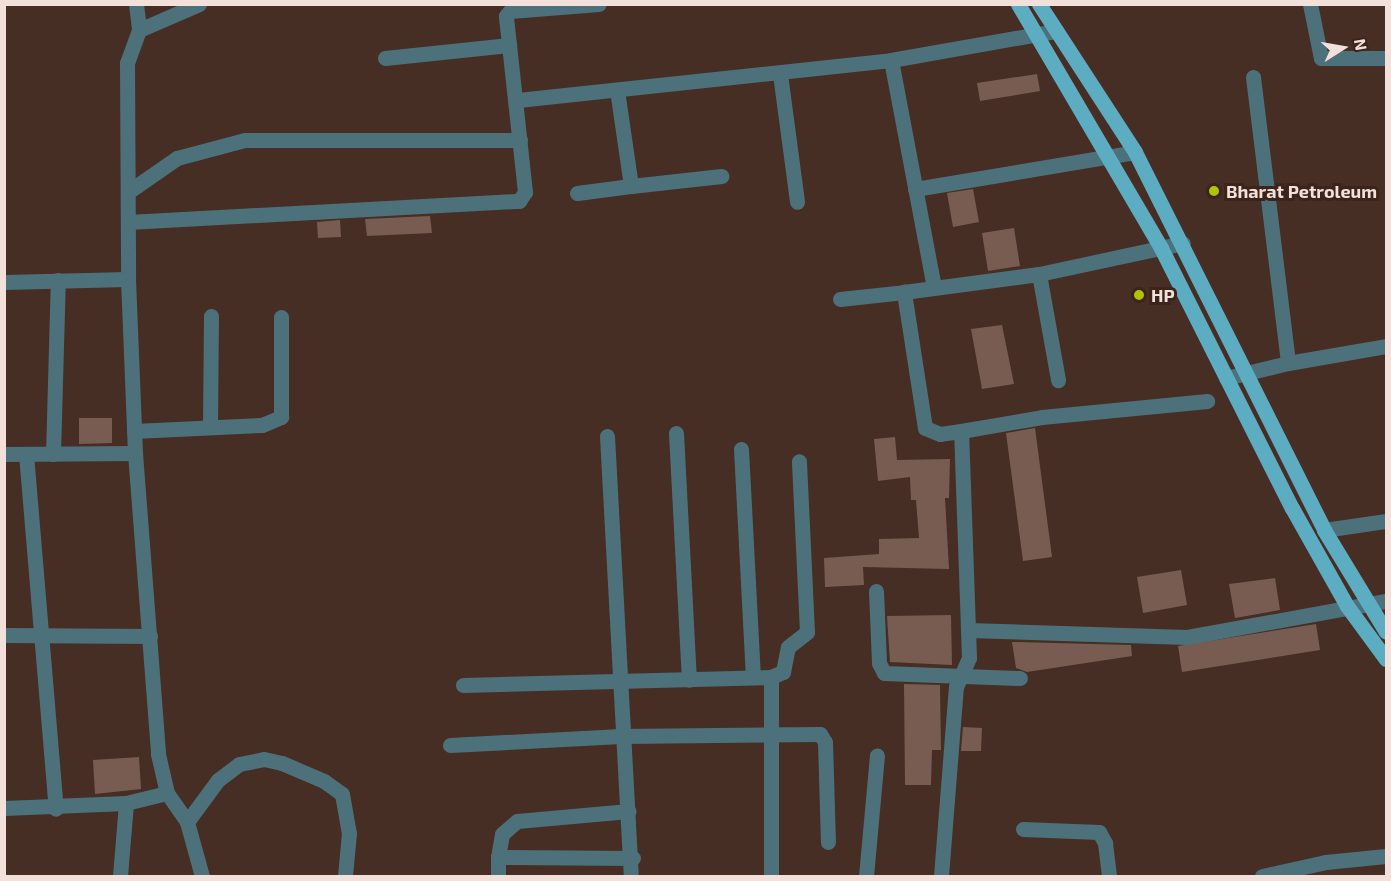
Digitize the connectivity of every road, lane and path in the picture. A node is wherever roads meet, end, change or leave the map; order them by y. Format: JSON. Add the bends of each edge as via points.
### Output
{"nodes":[{"id":1,"x":136,"y":4,"type":"edge"},
{"id":2,"x":199,"y":4,"type":"edge"},
{"id":3,"x":599,"y":4,"type":"edge"},
{"id":4,"x":1018,"y":4,"type":"edge"},
{"id":5,"x":1039,"y":4,"type":"edge"},
{"id":6,"x":1310,"y":4,"type":"edge"},
{"id":7,"x":139,"y":30,"type":"junction"},
{"id":8,"x":1056,"y":32,"type":"junction"},
{"id":9,"x":1036,"y":35,"type":"junction"},
{"id":10,"x":509,"y":45,"type":"junction"},
{"id":11,"x":385,"y":58,"type":"dead end"},
{"id":12,"x":1386,"y":58,"type":"edge"},
{"id":13,"x":891,"y":60,"type":"junction"},
{"id":14,"x":780,"y":75,"type":"junction"},
{"id":15,"x":1253,"y":77,"type":"dead end"},
{"id":16,"x":617,"y":90,"type":"junction"},
{"id":17,"x":518,"y":100,"type":"junction"},
{"id":18,"x":520,"y":140,"type":"junction"},
{"id":19,"x":1135,"y":152,"type":"junction"},
{"id":20,"x":1109,"y":156,"type":"junction"},
{"id":21,"x":721,"y":176,"type":"dead end"},
{"id":22,"x":631,"y":186,"type":"junction"},
{"id":23,"x":915,"y":189,"type":"junction"},
{"id":24,"x":128,"y":192,"type":"junction"},
{"id":25,"x":577,"y":193,"type":"dead end"},
{"id":26,"x":797,"y":202,"type":"dead end"},
{"id":27,"x":128,"y":222,"type":"junction"},
{"id":28,"x":1183,"y":243,"type":"junction"},
{"id":29,"x":1161,"y":248,"type":"junction"},
{"id":30,"x":1039,"y":274,"type":"junction"},
{"id":31,"x":128,"y":279,"type":"junction"},
{"id":32,"x":58,"y":280,"type":"junction"},
{"id":33,"x":4,"y":282,"type":"edge"},
{"id":34,"x":934,"y":286,"type":"junction"},
{"id":35,"x":904,"y":292,"type":"junction"},
{"id":36,"x":840,"y":299,"type":"dead end"},
{"id":37,"x":211,"y":316,"type":"dead end"},
{"id":38,"x":281,"y":316,"type":"dead end"},
{"id":39,"x":1386,"y":346,"type":"edge"},
{"id":40,"x":1288,"y":363,"type":"junction"},
{"id":41,"x":1244,"y":374,"type":"junction"},
{"id":42,"x":1226,"y":378,"type":"junction"},
{"id":43,"x":1058,"y":380,"type":"dead end"},
{"id":44,"x":1207,"y":401,"type":"dead end"},
{"id":45,"x":210,"y":427,"type":"junction"},
{"id":46,"x":961,"y":430,"type":"junction"},
{"id":47,"x":135,"y":431,"type":"junction"},
{"id":48,"x":675,"y":433,"type":"dead end"},
{"id":49,"x":608,"y":436,"type":"dead end"},
{"id":50,"x":741,"y":449,"type":"dead end"},
{"id":51,"x":135,"y":453,"type":"junction"},
{"id":52,"x":4,"y":454,"type":"edge"},
{"id":53,"x":26,"y":454,"type":"junction"},
{"id":54,"x":53,"y":454,"type":"junction"},
{"id":55,"x":799,"y":461,"type":"dead end"},
{"id":56,"x":1386,"y":520,"type":"edge"},
{"id":57,"x":1324,"y":530,"type":"junction"},
{"id":58,"x":876,"y":591,"type":"dead end"},
{"id":59,"x":1386,"y":601,"type":"edge"},
{"id":60,"x":1366,"y":602,"type":"junction"},
{"id":61,"x":1347,"y":606,"type":"junction"},
{"id":62,"x":968,"y":630,"type":"junction"},
{"id":63,"x":1386,"y":632,"type":"edge"},
{"id":64,"x":4,"y":635,"type":"edge"},
{"id":65,"x":40,"y":636,"type":"junction"},
{"id":66,"x":150,"y":636,"type":"junction"},
{"id":67,"x":1386,"y":659,"type":"edge"},
{"id":68,"x":963,"y":674,"type":"junction"},
{"id":69,"x":753,"y":677,"type":"junction"},
{"id":70,"x":771,"y":677,"type":"junction"},
{"id":71,"x":1020,"y":678,"type":"dead end"},
{"id":72,"x":620,"y":680,"type":"junction"},
{"id":73,"x":689,"y":680,"type":"junction"},
{"id":74,"x":464,"y":685,"type":"dead end"},
{"id":75,"x":771,"y":734,"type":"junction"},
{"id":76,"x":621,"y":736,"type":"junction"},
{"id":77,"x":450,"y":745,"type":"dead end"},
{"id":78,"x":877,"y":756,"type":"dead end"},
{"id":79,"x":167,"y":794,"type":"junction"},
{"id":80,"x":126,"y":803,"type":"junction"},
{"id":81,"x":4,"y":808,"type":"edge"},
{"id":82,"x":56,"y":809,"type":"junction"},
{"id":83,"x":629,"y":811,"type":"junction"},
{"id":84,"x":188,"y":822,"type":"junction"},
{"id":85,"x":1023,"y":829,"type":"dead end"},
{"id":86,"x":828,"y":842,"type":"dead end"},
{"id":87,"x":1386,"y":856,"type":"edge"},
{"id":88,"x":498,"y":857,"type":"junction"},
{"id":89,"x":633,"y":858,"type":"junction"},
{"id":90,"x":120,"y":876,"type":"edge"},
{"id":91,"x":202,"y":876,"type":"edge"},
{"id":92,"x":345,"y":876,"type":"edge"},
{"id":93,"x":498,"y":876,"type":"edge"},
{"id":94,"x":632,"y":876,"type":"edge"},
{"id":95,"x":771,"y":876,"type":"edge"},
{"id":96,"x":866,"y":876,"type":"edge"},
{"id":97,"x":940,"y":876,"type":"edge"},
{"id":98,"x":1109,"y":876,"type":"edge"},
{"id":99,"x":1262,"y":876,"type":"edge"}],
"edges":[{"from":1,"to":7,"type":"street"},
{"from":2,"to":7,"type":"street"},
{"from":3,"to":10,"type":"street","via":[[510,11],[506,16]]},
{"from":4,"to":9,"type":"main road"},
{"from":5,"to":8,"type":"main road"},
{"from":6,"to":12,"type":"street","via":[[1321,58]]},
{"from":7,"to":24,"type":"street","via":[[127,63]]},
{"from":8,"to":9,"type":"street"},
{"from":8,"to":19,"type":"main road"},
{"from":9,"to":13,"type":"street"},
{"from":9,"to":20,"type":"main road"},
{"from":10,"to":11,"type":"street"},
{"from":10,"to":17,"type":"street"},
{"from":13,"to":14,"type":"street"},
{"from":13,"to":23,"type":"street"},
{"from":14,"to":16,"type":"street"},
{"from":14,"to":26,"type":"street"},
{"from":15,"to":40,"type":"street"},
{"from":16,"to":17,"type":"street"},
{"from":16,"to":22,"type":"street"},
{"from":17,"to":18,"type":"street"},
{"from":18,"to":24,"type":"street","via":[[245,140],[177,158]]},
{"from":18,"to":27,"type":"street","via":[[525,192],[514,203]]},
{"from":19,"to":20,"type":"street"},
{"from":19,"to":28,"type":"main road"},
{"from":20,"to":23,"type":"street"},
{"from":20,"to":29,"type":"main road"},
{"from":21,"to":22,"type":"street"},
{"from":22,"to":25,"type":"street"},
{"from":23,"to":34,"type":"street"},
{"from":24,"to":27,"type":"street"},
{"from":27,"to":31,"type":"street"},
{"from":28,"to":29,"type":"street"},
{"from":28,"to":41,"type":"main road"},
{"from":29,"to":30,"type":"street"},
{"from":29,"to":42,"type":"main road"},
{"from":30,"to":34,"type":"street"},
{"from":30,"to":43,"type":"street"},
{"from":31,"to":32,"type":"street"},
{"from":31,"to":47,"type":"street"},
{"from":32,"to":33,"type":"street"},
{"from":32,"to":54,"type":"street"},
{"from":34,"to":35,"type":"street"},
{"from":35,"to":36,"type":"street"},
{"from":35,"to":46,"type":"street","via":[[925,428],[940,434]]},
{"from":37,"to":45,"type":"street"},
{"from":38,"to":45,"type":"street","via":[[281,417],[262,425]]},
{"from":39,"to":40,"type":"street"},
{"from":40,"to":41,"type":"street"},
{"from":41,"to":42,"type":"street"},
{"from":41,"to":57,"type":"main road"},
{"from":42,"to":61,"type":"main road"},
{"from":44,"to":46,"type":"street","via":[[1042,417]]},
{"from":45,"to":47,"type":"street"},
{"from":46,"to":62,"type":"street"},
{"from":47,"to":51,"type":"street"},
{"from":48,"to":73,"type":"street"},
{"from":49,"to":72,"type":"street"},
{"from":50,"to":69,"type":"street"},
{"from":51,"to":54,"type":"street"},
{"from":51,"to":66,"type":"street"},
{"from":52,"to":53,"type":"street"},
{"from":53,"to":54,"type":"street"},
{"from":53,"to":65,"type":"street"},
{"from":55,"to":70,"type":"street","via":[[807,632],[788,647],[783,672]]},
{"from":56,"to":57,"type":"street"},
{"from":57,"to":60,"type":"main road"},
{"from":58,"to":68,"type":"street","via":[[879,663],[884,673]]},
{"from":59,"to":60,"type":"street"},
{"from":60,"to":61,"type":"street"},
{"from":60,"to":63,"type":"main road"},
{"from":61,"to":62,"type":"street","via":[[1187,637]]},
{"from":61,"to":67,"type":"main road"},
{"from":62,"to":68,"type":"street","via":[[969,658]]},
{"from":64,"to":65,"type":"street"},
{"from":65,"to":66,"type":"street"},
{"from":65,"to":82,"type":"street"},
{"from":66,"to":79,"type":"street","via":[[158,754]]},
{"from":68,"to":71,"type":"street"},
{"from":68,"to":97,"type":"street","via":[[955,696]]},
{"from":69,"to":70,"type":"street"},
{"from":69,"to":73,"type":"street"},
{"from":70,"to":75,"type":"street"},
{"from":72,"to":73,"type":"street"},
{"from":72,"to":74,"type":"street"},
{"from":72,"to":76,"type":"street"},
{"from":75,"to":76,"type":"street"},
{"from":75,"to":86,"type":"street","via":[[814,733],[823,737]]},
{"from":75,"to":95,"type":"street"},
{"from":76,"to":77,"type":"street"},
{"from":76,"to":83,"type":"street"},
{"from":78,"to":96,"type":"street"},
{"from":79,"to":80,"type":"street"},
{"from":79,"to":84,"type":"street"},
{"from":80,"to":82,"type":"street"},
{"from":80,"to":90,"type":"street"},
{"from":81,"to":82,"type":"street"},
{"from":83,"to":88,"type":"street","via":[[517,821],[502,834]]},
{"from":83,"to":89,"type":"street"},
{"from":84,"to":91,"type":"street"},
{"from":84,"to":92,"type":"street","via":[[219,780],[239,764],[264,759],[282,763],[324,781],[342,794],[349,833]]},
{"from":85,"to":98,"type":"street","via":[[1099,832],[1105,843]]},
{"from":87,"to":99,"type":"street","via":[[1326,862]]},
{"from":88,"to":89,"type":"street"},
{"from":88,"to":93,"type":"street"},
{"from":89,"to":94,"type":"street"}]}
